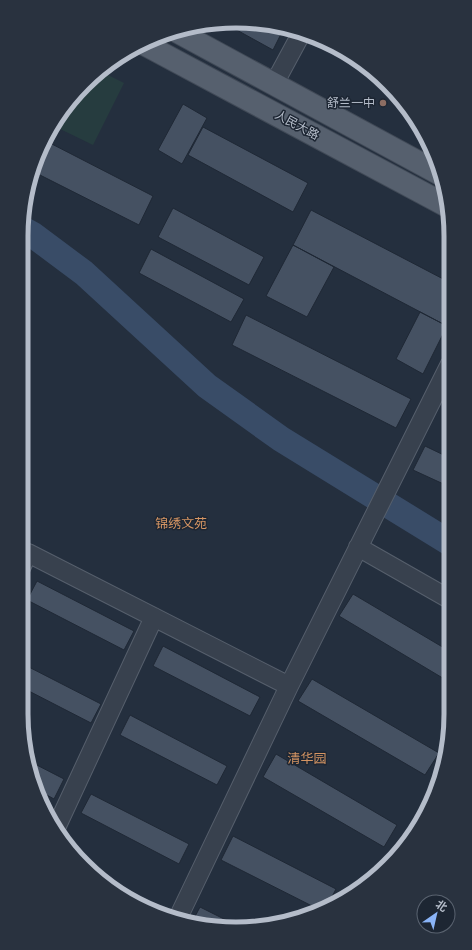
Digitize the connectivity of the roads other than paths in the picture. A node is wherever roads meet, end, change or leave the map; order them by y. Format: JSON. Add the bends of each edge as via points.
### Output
{"nodes":[{"id":1,"x":183,"y":35,"type":"edge"},
{"id":2,"x":299,"y":38,"type":"edge"},
{"id":3,"x":149,"y":47,"type":"edge"},
{"id":4,"x":274,"y":84,"type":"junction"},
{"id":5,"x":433,"y":170,"type":"edge"},
{"id":6,"x":441,"y":203,"type":"edge"},
{"id":7,"x":444,"y":376,"type":"edge"},
{"id":8,"x":358,"y":547,"type":"junction"},
{"id":9,"x":28,"y":559,"type":"edge"},
{"id":10,"x":444,"y":596,"type":"edge"},
{"id":11,"x":154,"y":617,"type":"junction"},
{"id":12,"x":289,"y":686,"type":"junction"},
{"id":13,"x":59,"y":822,"type":"edge"},
{"id":14,"x":180,"y":914,"type":"edge"}],
"edges":[{"from":1,"to":4,"type":"main road","name":"人民大路"},
{"from":2,"to":4,"type":"street"},
{"from":3,"to":6,"type":"main road","name":"人民大路"},
{"from":4,"to":5,"type":"main road","name":"人民大路"},
{"from":7,"to":8,"type":"street"},
{"from":8,"to":10,"type":"street"},
{"from":8,"to":12,"type":"street"},
{"from":9,"to":11,"type":"street"},
{"from":11,"to":12,"type":"street"},
{"from":11,"to":13,"type":"street"},
{"from":12,"to":14,"type":"street"}]}
